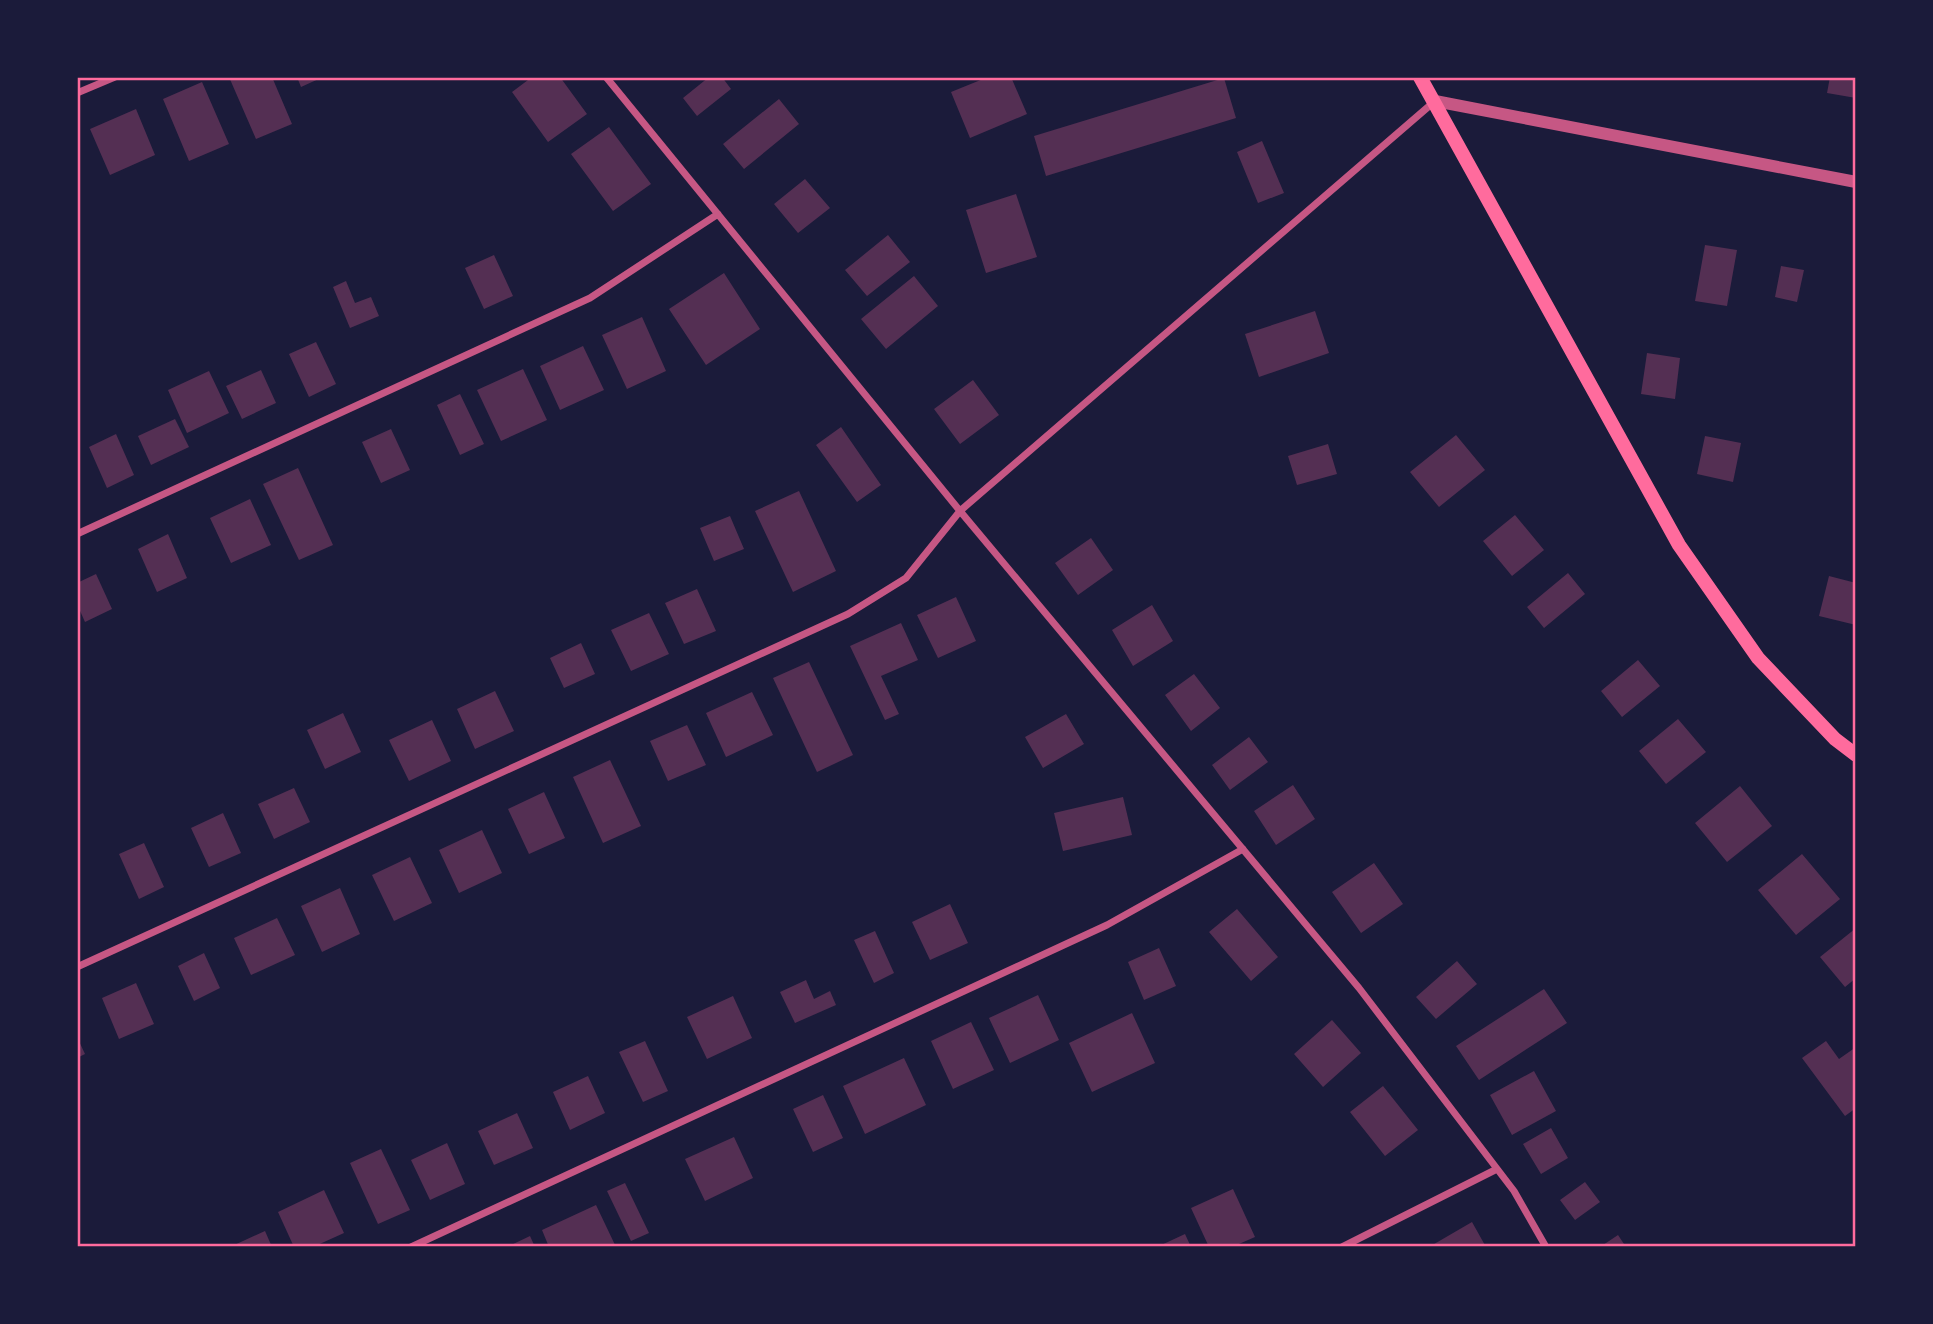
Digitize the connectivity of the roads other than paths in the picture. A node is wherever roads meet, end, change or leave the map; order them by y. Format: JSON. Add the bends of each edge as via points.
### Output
{"nodes":[{"id":1,"x":115,"y":77,"type":"edge"},
{"id":2,"x":606,"y":77,"type":"edge"},
{"id":3,"x":1420,"y":77,"type":"edge"},
{"id":4,"x":77,"y":93,"type":"edge"},
{"id":5,"x":1435,"y":101,"type":"junction"},
{"id":6,"x":1856,"y":182,"type":"edge"},
{"id":7,"x":718,"y":214,"type":"junction"},
{"id":8,"x":960,"y":511,"type":"junction"},
{"id":9,"x":77,"y":534,"type":"edge"},
{"id":10,"x":1856,"y":755,"type":"edge"},
{"id":11,"x":1243,"y":849,"type":"junction"},
{"id":12,"x":77,"y":967,"type":"edge"},
{"id":13,"x":1497,"y":1169,"type":"junction"},
{"id":14,"x":411,"y":1247,"type":"edge"},
{"id":15,"x":1342,"y":1247,"type":"edge"},
{"id":16,"x":1546,"y":1247,"type":"edge"}],
"edges":[{"from":1,"to":4,"type":"street"},
{"from":2,"to":7,"type":"street"},
{"from":3,"to":5,"type":"main road"},
{"from":5,"to":6,"type":"street"},
{"from":5,"to":8,"type":"street"},
{"from":5,"to":10,"type":"main road","via":[[1679,545],[1758,658]]},
{"from":7,"to":8,"type":"street"},
{"from":7,"to":9,"type":"street","via":[[590,298]]},
{"from":8,"to":11,"type":"street"},
{"from":8,"to":12,"type":"street","via":[[906,578],[848,614]]},
{"from":11,"to":13,"type":"street","via":[[1359,988]]},
{"from":11,"to":14,"type":"street","via":[[1107,925]]},
{"from":13,"to":15,"type":"street"},
{"from":13,"to":16,"type":"street"}]}
